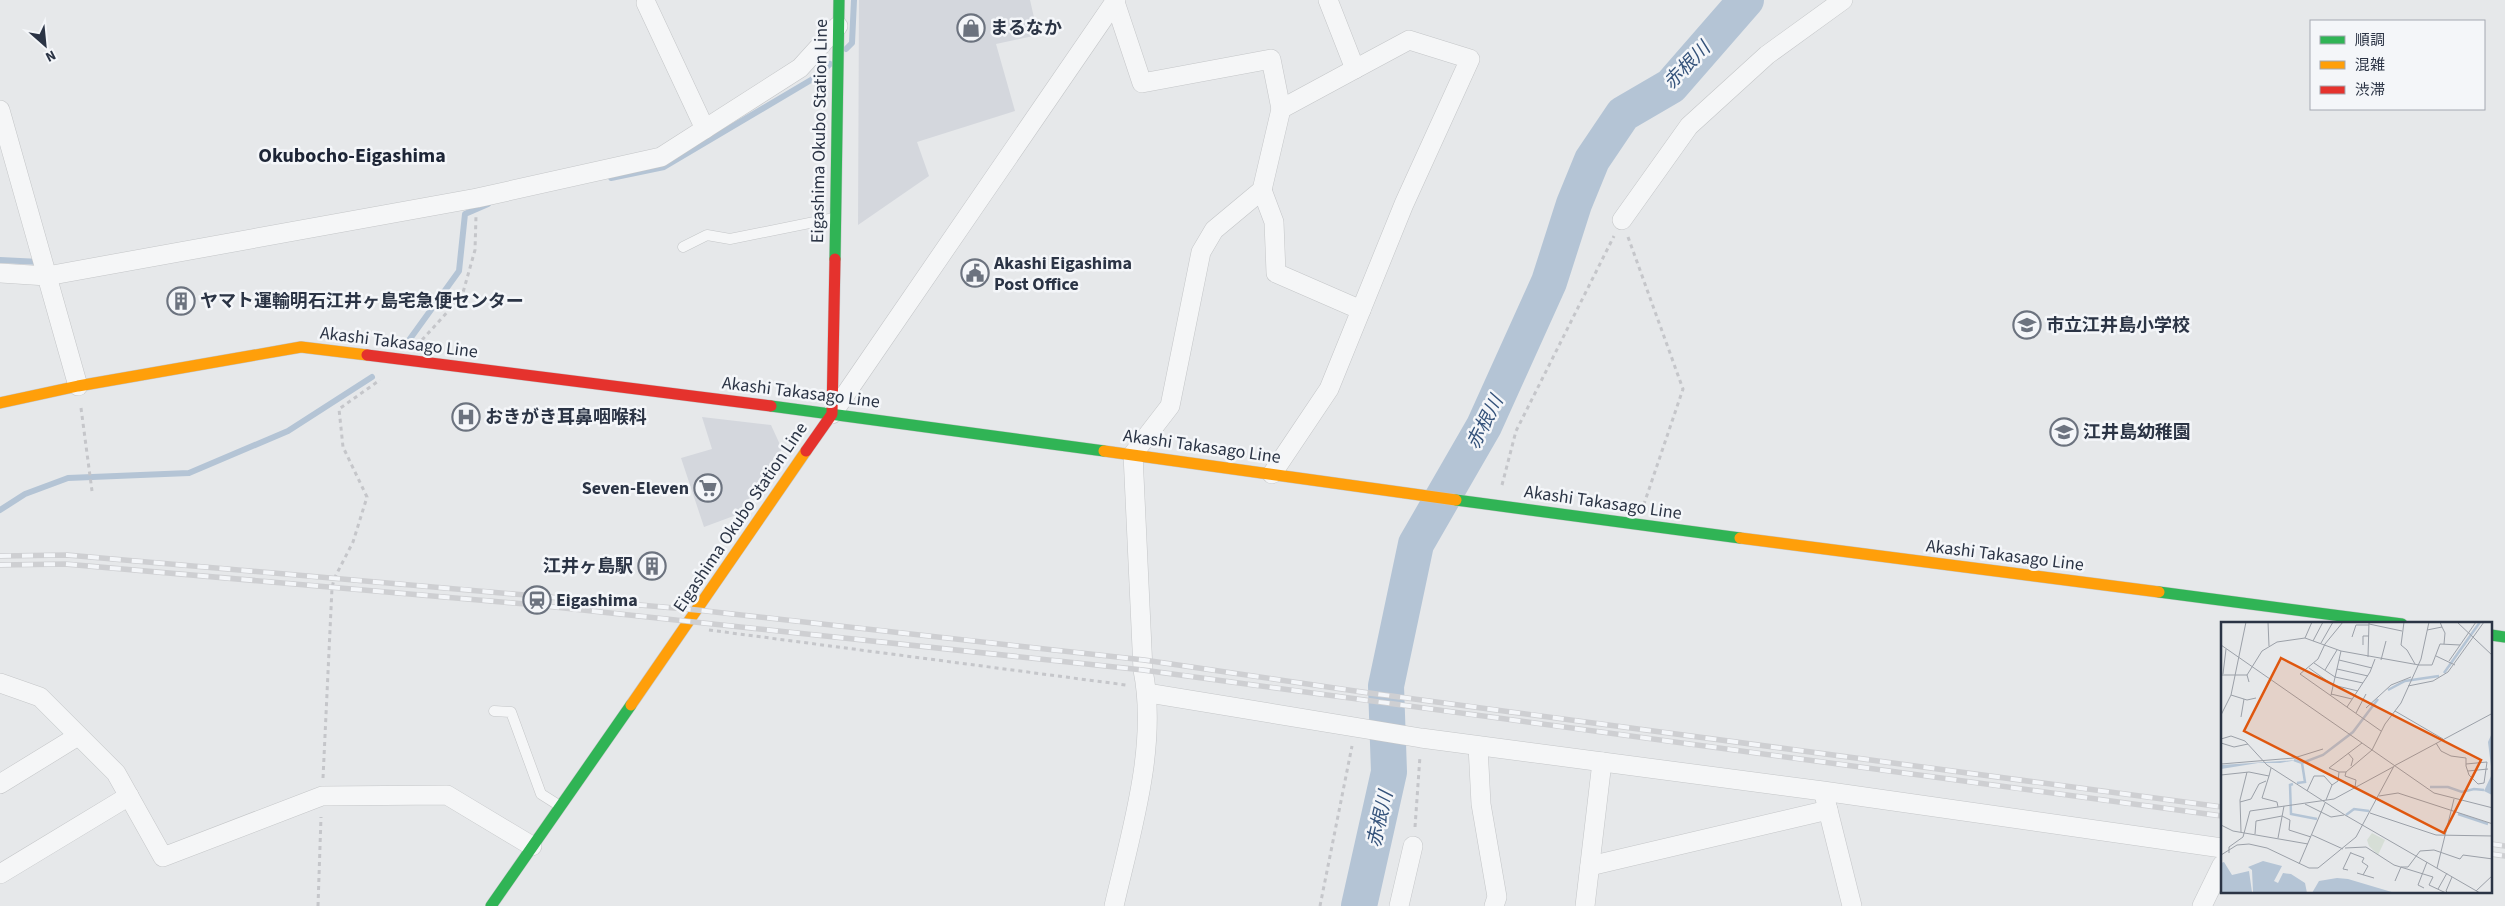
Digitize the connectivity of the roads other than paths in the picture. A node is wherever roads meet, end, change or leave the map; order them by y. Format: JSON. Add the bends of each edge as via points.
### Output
{"nodes":[{"id":1,"x":839,"y":0,"type":"edge"},
{"id":2,"x":1328,"y":0,"type":"edge"},
{"id":3,"x":1843,"y":0,"type":"edge"},
{"id":4,"x":1115,"y":1,"type":"edge"},
{"id":5,"x":646,"y":3,"type":"dead end"},
{"id":6,"x":838,"y":26,"type":"junction"},
{"id":7,"x":1355,"y":69,"type":"junction"},
{"id":8,"x":1281,"y":109,"type":"junction"},
{"id":9,"x":0,"y":110,"type":"edge"},
{"id":10,"x":705,"y":129,"type":"junction"},
{"id":11,"x":1262,"y":190,"type":"junction"},
{"id":12,"x":835,"y":218,"type":"junction"},
{"id":13,"x":1622,"y":220,"type":"road end"},
{"id":14,"x":683,"y":247,"type":"dead end"},
{"id":15,"x":0,"y":273,"type":"edge"},
{"id":16,"x":47,"y":276,"type":"junction"},
{"id":17,"x":1361,"y":310,"type":"junction"},
{"id":18,"x":78,"y":386,"type":"junction"},
{"id":19,"x":0,"y":403,"type":"edge"},
{"id":20,"x":832,"y":414,"type":"junction"},
{"id":21,"x":1133,"y":454,"type":"junction"},
{"id":22,"x":1272,"y":474,"type":"junction"},
{"id":23,"x":2387,"y":622,"type":"edge"},
{"id":24,"x":2492,"y":635,"type":"edge"},
{"id":25,"x":2505,"y":637,"type":"edge"},
{"id":26,"x":2,"y":685,"type":"edge"},
{"id":27,"x":1148,"y":694,"type":"junction"},
{"id":28,"x":494,"y":711,"type":"dead end"},
{"id":29,"x":78,"y":736,"type":"junction"},
{"id":30,"x":1478,"y":746,"type":"junction"},
{"id":31,"x":1602,"y":762,"type":"junction"},
{"id":32,"x":0,"y":784,"type":"edge"},
{"id":33,"x":1823,"y":791,"type":"junction"},
{"id":34,"x":129,"y":796,"type":"junction"},
{"id":35,"x":560,"y":806,"type":"junction"},
{"id":36,"x":1828,"y":810,"type":"junction"},
{"id":37,"x":532,"y":846,"type":"junction"},
{"id":38,"x":1414,"y":846,"type":"road end"},
{"id":39,"x":2221,"y":848,"type":"edge"},
{"id":40,"x":1590,"y":866,"type":"junction"},
{"id":41,"x":2221,"y":867,"type":"edge"},
{"id":42,"x":0,"y":874,"type":"edge"},
{"id":43,"x":492,"y":906,"type":"edge"},
{"id":44,"x":1114,"y":906,"type":"edge"},
{"id":45,"x":1399,"y":906,"type":"edge"},
{"id":46,"x":1494,"y":906,"type":"edge"},
{"id":47,"x":1585,"y":906,"type":"edge"},
{"id":48,"x":1852,"y":906,"type":"edge"},
{"id":49,"x":2202,"y":906,"type":"edge"}],
"edges":[{"from":1,"to":6,"type":"main road","name":"Eigashima Okubo Station Line"},
{"from":2,"to":7,"type":"street"},
{"from":3,"to":13,"type":"street","via":[[1766,55],[1689,126]]},
{"from":4,"to":8,"type":"street","via":[[1142,84],[1272,59]]},
{"from":4,"to":20,"type":"street"},
{"from":5,"to":10,"type":"street"},
{"from":6,"to":10,"type":"street","via":[[800,68]]},
{"from":6,"to":12,"type":"main road","name":"Eigashima Okubo Station Line"},
{"from":7,"to":8,"type":"street"},
{"from":7,"to":17,"type":"street","via":[[1409,40],[1470,59],[1404,204]]},
{"from":8,"to":11,"type":"street"},
{"from":9,"to":16,"type":"street"},
{"from":10,"to":16,"type":"street","via":[[661,158],[477,198]]},
{"from":11,"to":17,"type":"street","via":[[1274,222],[1276,273]]},
{"from":11,"to":21,"type":"street","via":[[1214,230],[1201,252],[1170,406]]},
{"from":12,"to":14,"type":"lane","via":[[730,239],[707,235]]},
{"from":12,"to":20,"type":"main road","name":"Eigashima Okubo Station Line"},
{"from":15,"to":16,"type":"street"},
{"from":16,"to":18,"type":"street"},
{"from":17,"to":22,"type":"street","via":[[1329,388]]},
{"from":18,"to":19,"type":"main road","name":"Akashi Takasago Line"},
{"from":18,"to":20,"type":"main road","name":"Akashi Takasago Line","via":[[300,347]]},
{"from":20,"to":21,"type":"main road","name":"Akashi Takasago Line"},
{"from":20,"to":35,"type":"main road","name":"Eigashima Okubo Station Line"},
{"from":21,"to":22,"type":"main road","name":"Akashi Takasago Line"},
{"from":21,"to":27,"type":"street","via":[[1143,670]]},
{"from":22,"to":23,"type":"main road","name":"Akashi Takasago Line","via":[[1636,525]]},
{"from":24,"to":25,"type":"main road"},
{"from":26,"to":29,"type":"street","via":[[40,697]]},
{"from":27,"to":30,"type":"street"},
{"from":27,"to":44,"type":"street","via":[[1142,784]]},
{"from":28,"to":35,"type":"lane","via":[[511,712],[541,794]]},
{"from":29,"to":32,"type":"street"},
{"from":29,"to":34,"type":"street","via":[[116,773]]},
{"from":30,"to":31,"type":"street"},
{"from":30,"to":46,"type":"street","via":[[1481,804],[1497,898]]},
{"from":31,"to":33,"type":"street"},
{"from":31,"to":40,"type":"street"},
{"from":33,"to":36,"type":"street"},
{"from":33,"to":39,"type":"street"},
{"from":34,"to":37,"type":"street","via":[[164,857],[322,796],[447,795]]},
{"from":34,"to":42,"type":"street"},
{"from":35,"to":37,"type":"main road","name":"Eigashima Okubo Station Line"},
{"from":36,"to":40,"type":"street"},
{"from":36,"to":48,"type":"street"},
{"from":37,"to":43,"type":"main road","name":"Eigashima Okubo Station Line"},
{"from":38,"to":45,"type":"street"},
{"from":40,"to":47,"type":"street"},
{"from":41,"to":49,"type":"street"}]}
